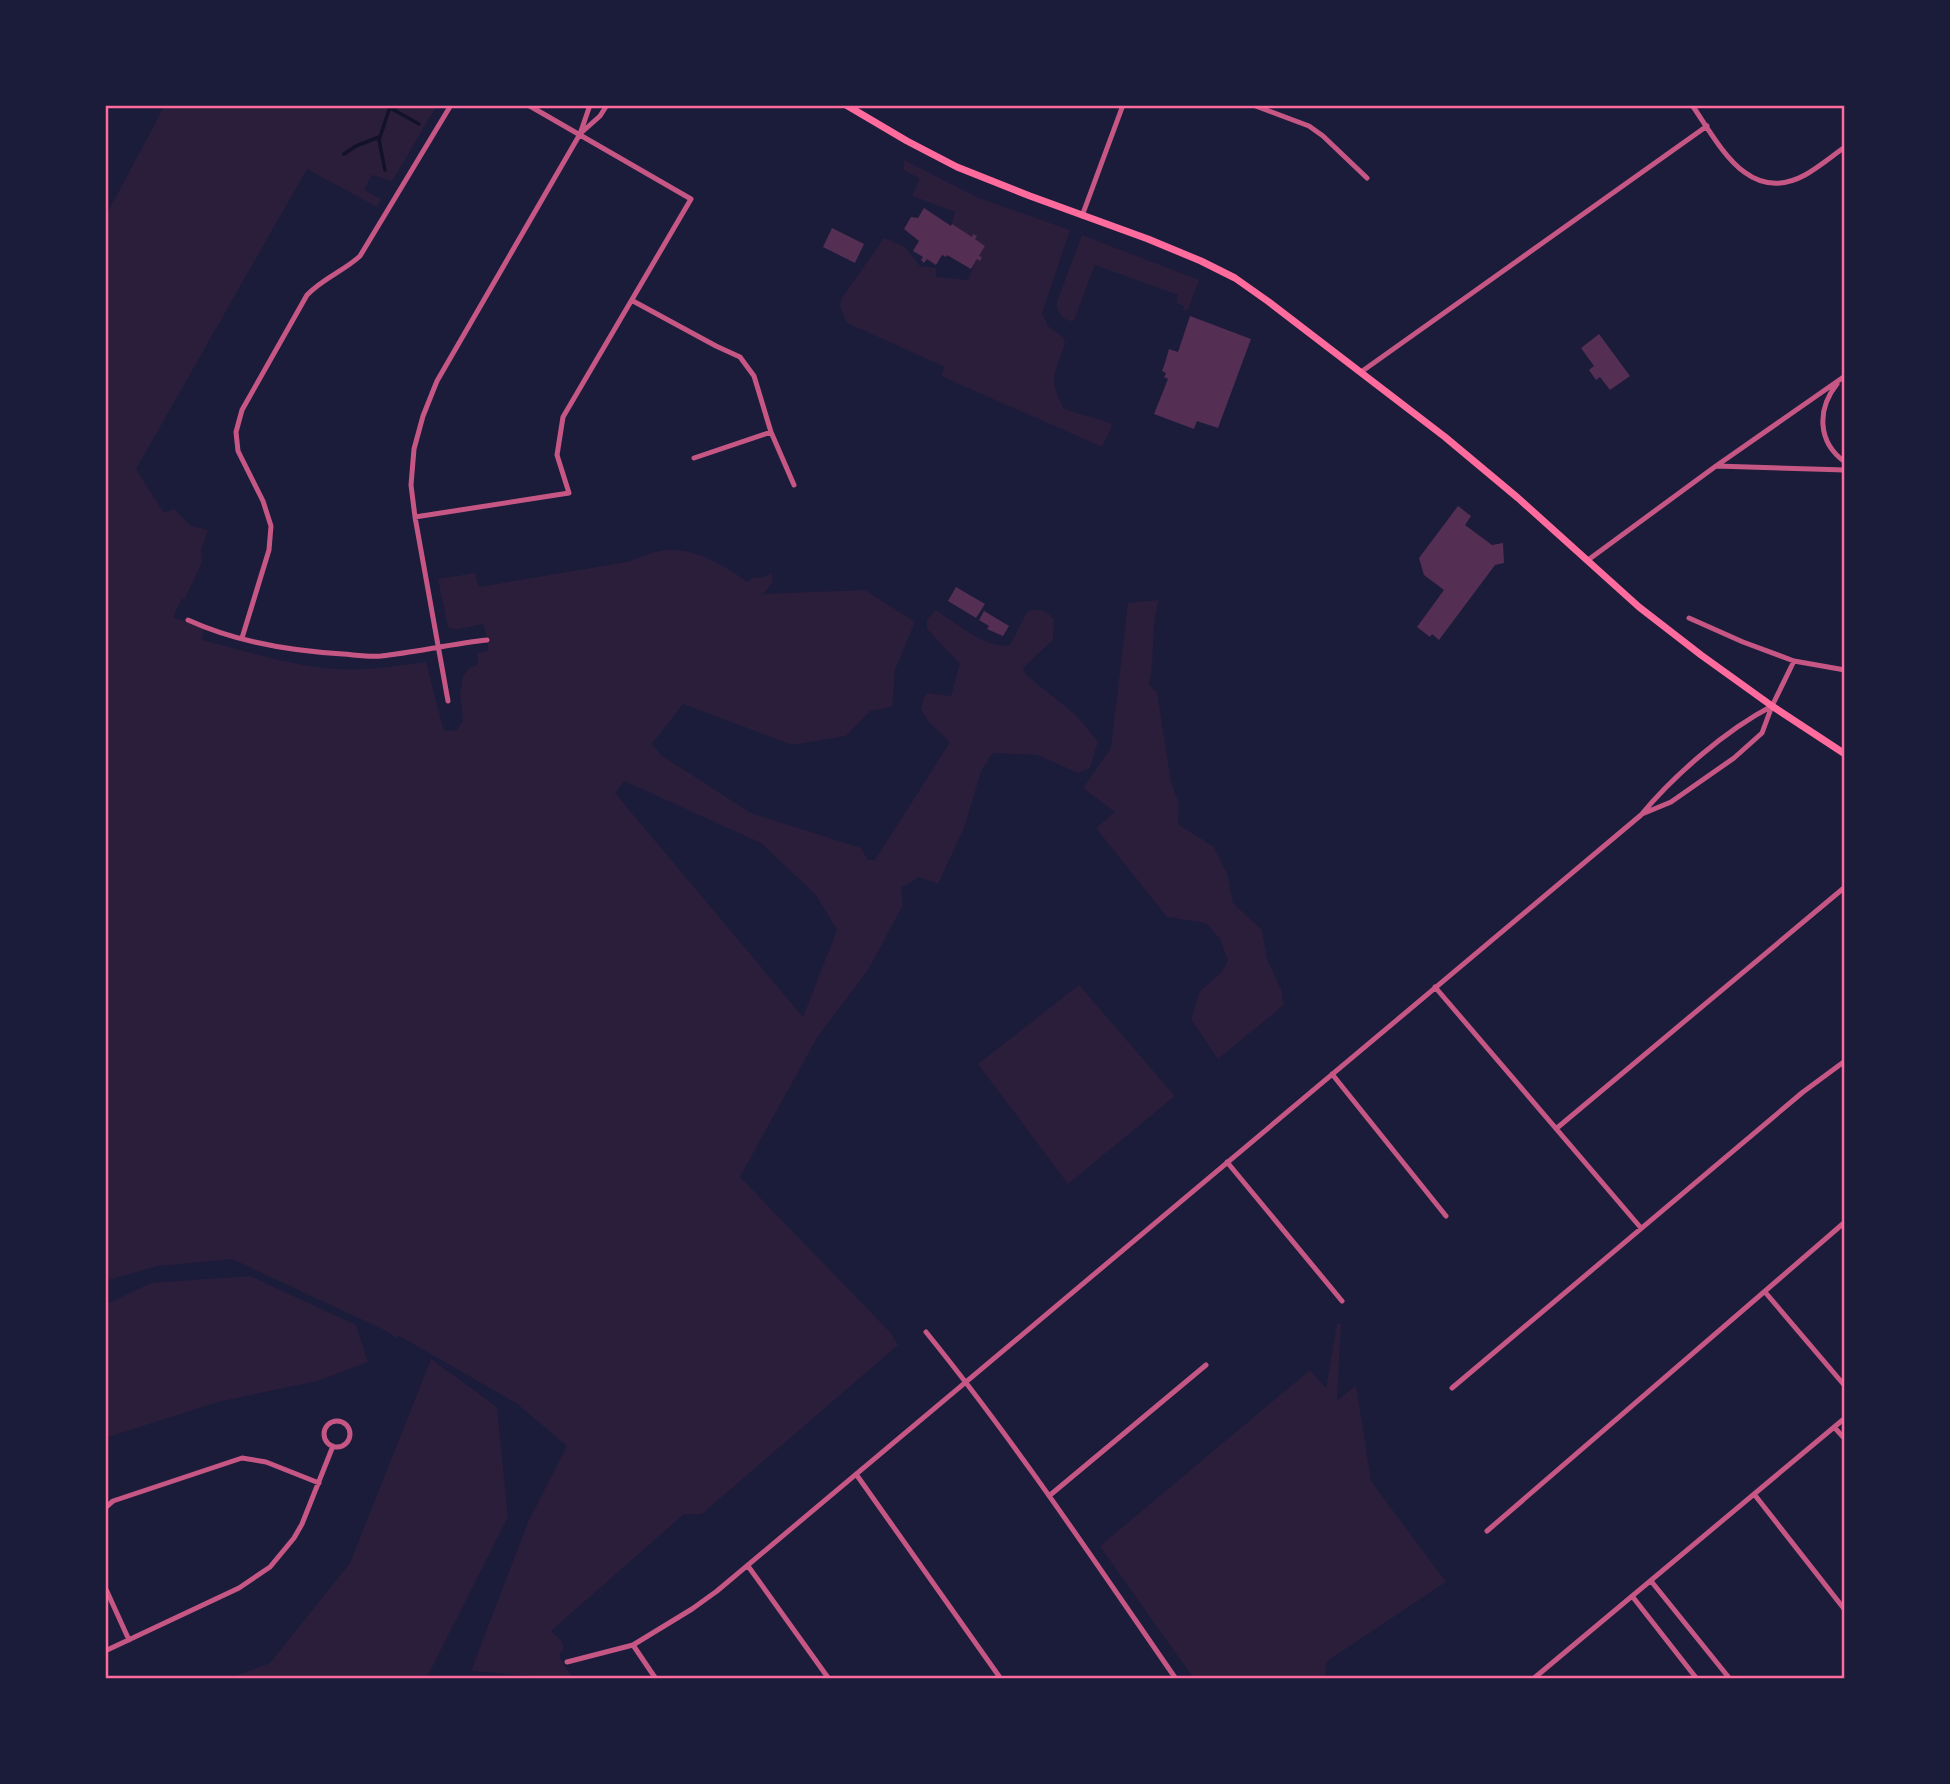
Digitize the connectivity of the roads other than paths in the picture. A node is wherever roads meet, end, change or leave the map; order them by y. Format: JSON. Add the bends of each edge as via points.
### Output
{"nodes":[{"id":1,"x":451,"y":105,"type":"edge"},
{"id":2,"x":528,"y":105,"type":"edge"},
{"id":3,"x":590,"y":105,"type":"edge"},
{"id":4,"x":607,"y":105,"type":"edge"},
{"id":5,"x":846,"y":105,"type":"edge"},
{"id":6,"x":1123,"y":105,"type":"edge"},
{"id":7,"x":1253,"y":105,"type":"edge"},
{"id":8,"x":1277,"y":105,"type":"edge"},
{"id":9,"x":1692,"y":105,"type":"edge"},
{"id":10,"x":1274,"y":113,"type":"junction"},
{"id":11,"x":1707,"y":126,"type":"junction"},
{"id":12,"x":580,"y":134,"type":"junction"},
{"id":13,"x":1845,"y":147,"type":"edge"},
{"id":14,"x":1367,"y":178,"type":"dead end"},
{"id":15,"x":1082,"y":216,"type":"junction"},
{"id":16,"x":633,"y":301,"type":"junction"},
{"id":17,"x":1361,"y":372,"type":"junction"},
{"id":18,"x":1843,"y":377,"type":"edge"},
{"id":19,"x":771,"y":432,"type":"junction"},
{"id":20,"x":694,"y":458,"type":"dead end"},
{"id":21,"x":1845,"y":462,"type":"edge"},
{"id":22,"x":1716,"y":466,"type":"junction"},
{"id":23,"x":1845,"y":470,"type":"edge"},
{"id":24,"x":794,"y":485,"type":"dead end"},
{"id":25,"x":415,"y":517,"type":"junction"},
{"id":26,"x":1588,"y":560,"type":"junction"},
{"id":27,"x":1689,"y":618,"type":"dead end"},
{"id":28,"x":188,"y":620,"type":"dead end"},
{"id":29,"x":242,"y":638,"type":"junction"},
{"id":30,"x":486,"y":640,"type":"dead end"},
{"id":31,"x":437,"y":646,"type":"junction"},
{"id":32,"x":1794,"y":661,"type":"junction"},
{"id":33,"x":1845,"y":670,"type":"edge"},
{"id":34,"x":448,"y":701,"type":"dead end"},
{"id":35,"x":1772,"y":706,"type":"junction"},
{"id":36,"x":1845,"y":754,"type":"edge"},
{"id":37,"x":1641,"y":815,"type":"junction"},
{"id":38,"x":1845,"y":887,"type":"edge"},
{"id":39,"x":1435,"y":987,"type":"junction"},
{"id":40,"x":1845,"y":1061,"type":"edge"},
{"id":41,"x":1332,"y":1074,"type":"junction"},
{"id":42,"x":1557,"y":1128,"type":"junction"},
{"id":43,"x":1227,"y":1162,"type":"junction"},
{"id":44,"x":1446,"y":1216,"type":"dead end"},
{"id":45,"x":1845,"y":1222,"type":"edge"},
{"id":46,"x":1641,"y":1228,"type":"junction"},
{"id":47,"x":1765,"y":1293,"type":"junction"},
{"id":48,"x":1342,"y":1301,"type":"dead end"},
{"id":49,"x":926,"y":1332,"type":"dead end"},
{"id":50,"x":1206,"y":1365,"type":"dead end"},
{"id":51,"x":965,"y":1381,"type":"junction"},
{"id":52,"x":1845,"y":1386,"type":"edge"},
{"id":53,"x":1452,"y":1388,"type":"dead end"},
{"id":54,"x":1845,"y":1418,"type":"edge"},
{"id":55,"x":1835,"y":1427,"type":"junction"},
{"id":56,"x":1845,"y":1439,"type":"edge"},
{"id":57,"x":333,"y":1446,"type":"junction"},
{"id":58,"x":856,"y":1474,"type":"junction"},
{"id":59,"x":319,"y":1483,"type":"junction"},
{"id":60,"x":1754,"y":1494,"type":"junction"},
{"id":61,"x":1049,"y":1496,"type":"junction"},
{"id":62,"x":105,"y":1508,"type":"edge"},
{"id":63,"x":1487,"y":1531,"type":"dead end"},
{"id":64,"x":748,"y":1566,"type":"junction"},
{"id":65,"x":1651,"y":1581,"type":"junction"},
{"id":66,"x":105,"y":1587,"type":"edge"},
{"id":67,"x":1632,"y":1596,"type":"junction"},
{"id":68,"x":1845,"y":1610,"type":"edge"},
{"id":69,"x":129,"y":1640,"type":"junction"},
{"id":70,"x":633,"y":1645,"type":"junction"},
{"id":71,"x":105,"y":1651,"type":"edge"},
{"id":72,"x":567,"y":1662,"type":"dead end"},
{"id":73,"x":1542,"y":1672,"type":"junction"},
{"id":74,"x":1174,"y":1677,"type":"edge"},
{"id":75,"x":656,"y":1679,"type":"edge"},
{"id":76,"x":829,"y":1679,"type":"edge"},
{"id":77,"x":1001,"y":1679,"type":"edge"},
{"id":78,"x":1167,"y":1679,"type":"edge"},
{"id":79,"x":1533,"y":1679,"type":"edge"},
{"id":80,"x":1548,"y":1679,"type":"edge"},
{"id":81,"x":1697,"y":1679,"type":"edge"},
{"id":82,"x":1730,"y":1679,"type":"edge"}],
"edges":[{"from":1,"to":29,"type":"street","via":[[360,256],[307,295],[242,410],[236,432],[238,451],[271,526],[269,550]]},
{"from":2,"to":12,"type":"street"},
{"from":3,"to":12,"type":"street"},
{"from":4,"to":12,"type":"street"},
{"from":5,"to":15,"type":"main road","via":[[957,167]]},
{"from":6,"to":15,"type":"street"},
{"from":7,"to":10,"type":"street"},
{"from":8,"to":10,"type":"street"},
{"from":9,"to":11,"type":"street"},
{"from":10,"to":14,"type":"street","via":[[1324,136]]},
{"from":11,"to":13,"type":"street","via":[[1747,176],[1773,184],[1805,175]]},
{"from":11,"to":17,"type":"street"},
{"from":12,"to":16,"type":"street","via":[[691,199]]},
{"from":12,"to":25,"type":"street","via":[[437,381],[414,449],[411,485]]},
{"from":15,"to":17,"type":"main road","via":[[1159,243],[1235,278]]},
{"from":16,"to":19,"type":"street","via":[[740,357],[754,376]]},
{"from":16,"to":25,"type":"street","via":[[563,417],[557,455],[569,493]]},
{"from":17,"to":26,"type":"main road"},
{"from":18,"to":21,"type":"street","via":[[1824,407],[1822,428],[1832,451]]},
{"from":18,"to":22,"type":"street"},
{"from":19,"to":20,"type":"street"},
{"from":19,"to":24,"type":"street"},
{"from":22,"to":23,"type":"street"},
{"from":22,"to":26,"type":"street"},
{"from":25,"to":31,"type":"street"},
{"from":26,"to":35,"type":"main road","via":[[1639,607]]},
{"from":27,"to":32,"type":"street"},
{"from":28,"to":29,"type":"street"},
{"from":29,"to":31,"type":"street","via":[[287,648],[379,656]]},
{"from":30,"to":31,"type":"street"},
{"from":31,"to":34,"type":"street"},
{"from":32,"to":33,"type":"street"},
{"from":32,"to":35,"type":"street"},
{"from":35,"to":36,"type":"main road"},
{"from":35,"to":37,"type":"street","via":[[1745,720],[1661,791]]},
{"from":35,"to":37,"type":"street","via":[[1762,733],[1734,758],[1671,802]]},
{"from":37,"to":39,"type":"street"},
{"from":38,"to":42,"type":"street"},
{"from":39,"to":41,"type":"street"},
{"from":39,"to":42,"type":"street"},
{"from":40,"to":46,"type":"street"},
{"from":41,"to":43,"type":"street"},
{"from":41,"to":44,"type":"street"},
{"from":42,"to":46,"type":"street"},
{"from":43,"to":48,"type":"street"},
{"from":43,"to":51,"type":"street"},
{"from":45,"to":47,"type":"street"},
{"from":46,"to":53,"type":"street"},
{"from":47,"to":52,"type":"street"},
{"from":47,"to":63,"type":"street"},
{"from":49,"to":51,"type":"street"},
{"from":50,"to":61,"type":"street"},
{"from":51,"to":58,"type":"street"},
{"from":51,"to":61,"type":"street"},
{"from":54,"to":55,"type":"street"},
{"from":55,"to":56,"type":"street"},
{"from":55,"to":60,"type":"street"},
{"from":57,"to":57,"type":"street","via":[[348,1440],[350,1432],[342,1422],[325,1429]]},
{"from":57,"to":59,"type":"street"},
{"from":58,"to":64,"type":"street"},
{"from":58,"to":77,"type":"street"},
{"from":59,"to":62,"type":"street","via":[[266,1462],[242,1458],[113,1501]]},
{"from":59,"to":69,"type":"street","via":[[294,1538],[270,1567],[239,1588]]},
{"from":60,"to":65,"type":"street"},
{"from":60,"to":68,"type":"street"},
{"from":61,"to":74,"type":"street"},
{"from":64,"to":70,"type":"street","via":[[692,1609]]},
{"from":64,"to":76,"type":"street"},
{"from":65,"to":67,"type":"street"},
{"from":65,"to":82,"type":"street"},
{"from":66,"to":69,"type":"street"},
{"from":67,"to":73,"type":"street"},
{"from":67,"to":81,"type":"street"},
{"from":69,"to":71,"type":"street"},
{"from":70,"to":72,"type":"street"},
{"from":70,"to":75,"type":"street"},
{"from":73,"to":79,"type":"street"},
{"from":73,"to":80,"type":"street"},
{"from":74,"to":78,"type":"street"}]}
